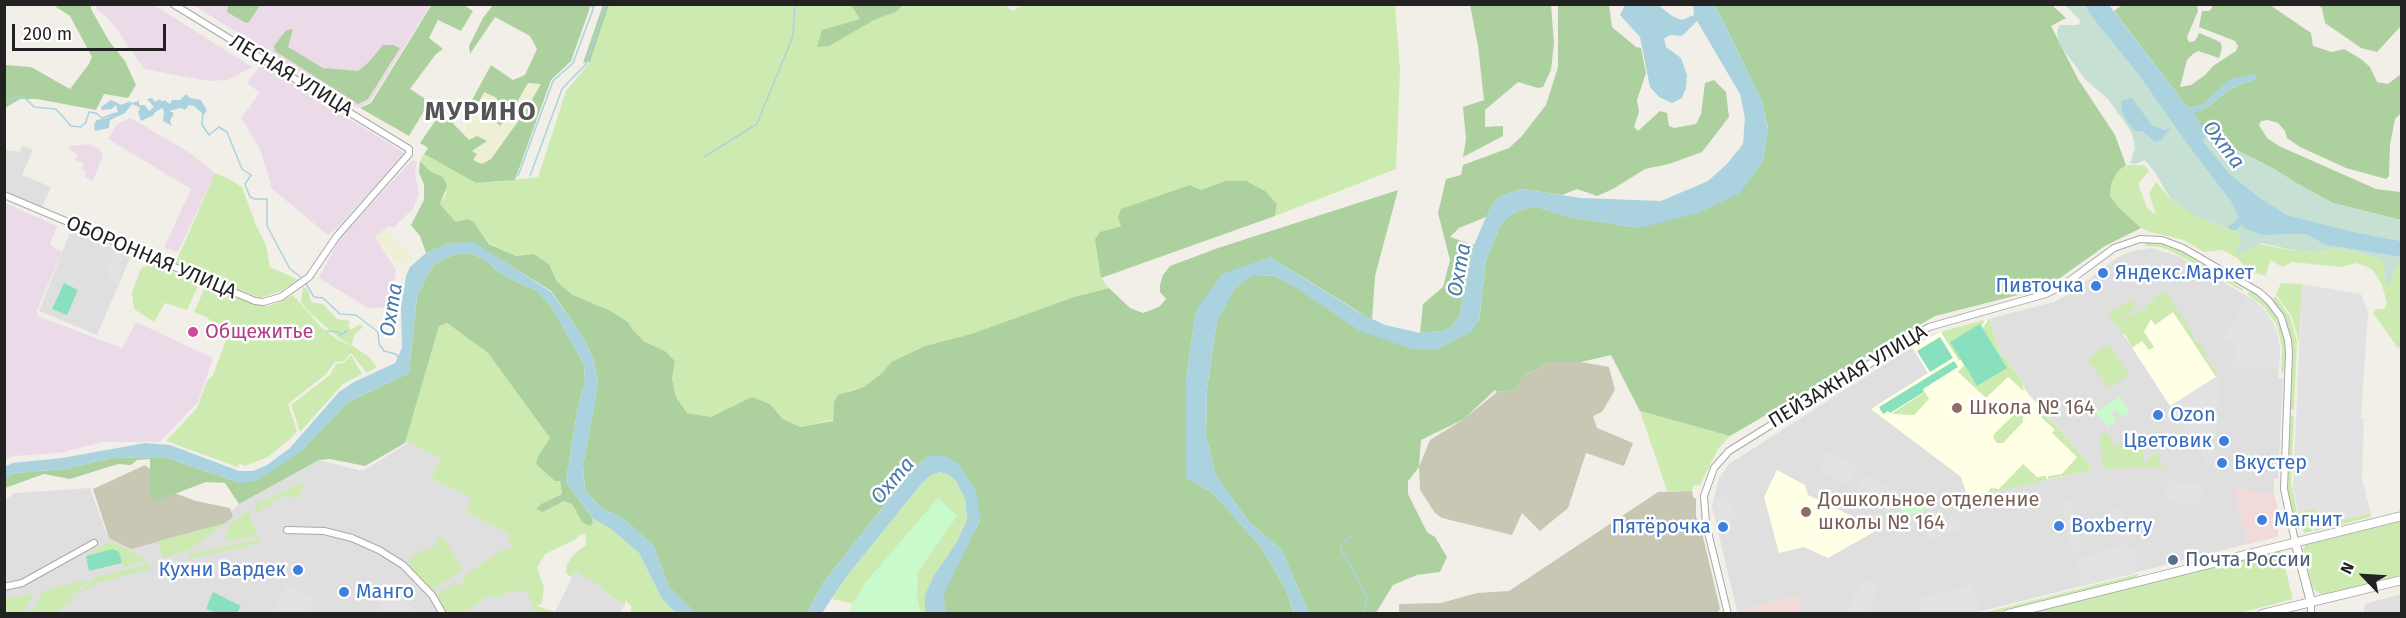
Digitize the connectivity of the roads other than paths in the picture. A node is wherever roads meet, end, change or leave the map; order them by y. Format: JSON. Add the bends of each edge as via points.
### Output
{"nodes":[{"id":1,"x":173,"y":4,"type":"edge"},
{"id":2,"x":409,"y":149,"type":"joint"},
{"id":3,"x":4,"y":195,"type":"edge"},
{"id":4,"x":2402,"y":516,"type":"edge"},
{"id":5,"x":287,"y":530,"type":"dead end"},
{"id":6,"x":2295,"y":541,"type":"junction"},
{"id":7,"x":94,"y":543,"type":"dead end"},
{"id":8,"x":2402,"y":580,"type":"edge"},
{"id":9,"x":4,"y":587,"type":"edge"},
{"id":10,"x":2312,"y":602,"type":"junction"},
{"id":11,"x":443,"y":614,"type":"edge"},
{"id":12,"x":1728,"y":614,"type":"edge"},
{"id":13,"x":2008,"y":614,"type":"edge"},
{"id":14,"x":2262,"y":614,"type":"edge"},
{"id":15,"x":2311,"y":614,"type":"edge"}],
"edges":[{"from":1,"to":2,"type":"street","name":"ЛЕСНАЯ УЛИЦА"},
{"from":2,"to":3,"type":"street","name":"ОБОРОННАЯ УЛИЦА","via":[[409,154],[337,236],[309,277],[280,297],[263,302]]},
{"from":4,"to":6,"type":"street"},
{"from":5,"to":11,"type":"street","via":[[324,531],[379,550],[404,565],[432,595]]},
{"from":6,"to":10,"type":"street","name":"ПЕЙЗАЖНАЯ УЛИЦА"},
{"from":6,"to":12,"type":"street","name":"ПЕЙЗАЖНАЯ УЛИЦА","via":[[2284,489],[2289,352],[2281,317],[2259,292],[2183,248],[2162,240],[2140,240],[2114,248],[2046,294],[1929,327],[1729,451],[1714,468],[1704,496],[1706,524]]},
{"from":6,"to":13,"type":"street"},
{"from":7,"to":9,"type":"street","via":[[22,583]]},
{"from":8,"to":10,"type":"street"},
{"from":10,"to":14,"type":"street"},
{"from":10,"to":15,"type":"street"}]}
